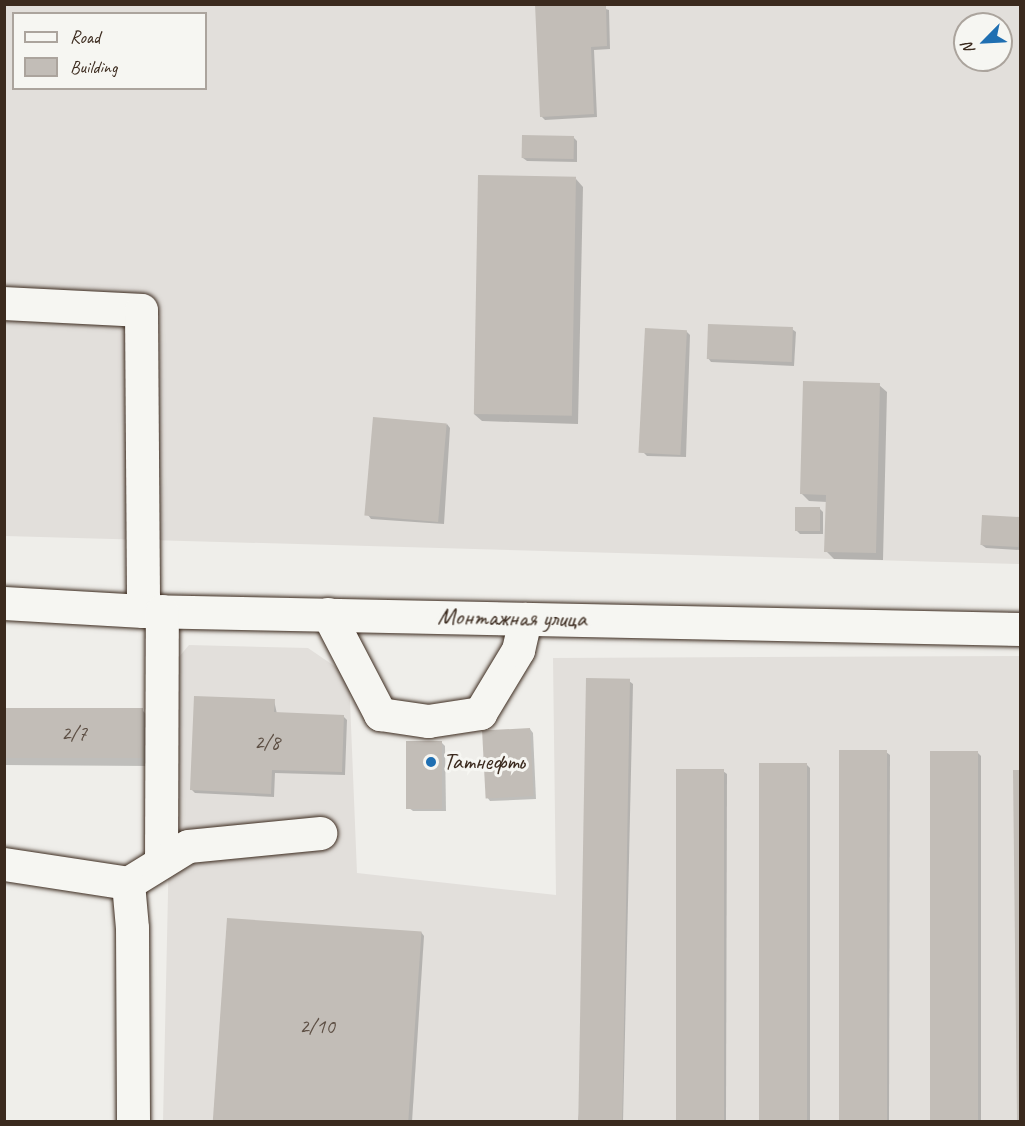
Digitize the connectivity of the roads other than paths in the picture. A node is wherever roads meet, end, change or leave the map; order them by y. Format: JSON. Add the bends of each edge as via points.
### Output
{"nodes":[{"id":1,"x":4,"y":303,"type":"edge"},
{"id":2,"x":4,"y":603,"type":"edge"},
{"id":3,"x":153,"y":611,"type":"junction"},
{"id":4,"x":328,"y":614,"type":"junction"},
{"id":5,"x":525,"y":619,"type":"junction"},
{"id":6,"x":1020,"y":629,"type":"edge"},
{"id":7,"x":320,"y":833,"type":"dead end"},
{"id":8,"x":161,"y":862,"type":"junction"},
{"id":9,"x":4,"y":864,"type":"edge"},
{"id":10,"x":128,"y":883,"type":"junction"},
{"id":11,"x":134,"y":1122,"type":"edge"}],
"edges":[{"from":1,"to":3,"type":"street","via":[[141,310]]},
{"from":2,"to":3,"type":"street","name":"Монтажная улица"},
{"from":3,"to":4,"type":"street","name":"Монтажная улица"},
{"from":3,"to":8,"type":"street"},
{"from":4,"to":5,"type":"street","name":"Монтажная улица"},
{"from":4,"to":5,"type":"street","via":[[380,714],[428,722],[480,713],[518,650]]},
{"from":5,"to":6,"type":"street","name":"Монтажная улица"},
{"from":7,"to":8,"type":"street","via":[[188,846]]},
{"from":8,"to":10,"type":"street"},
{"from":9,"to":10,"type":"street"},
{"from":10,"to":11,"type":"street"}]}
